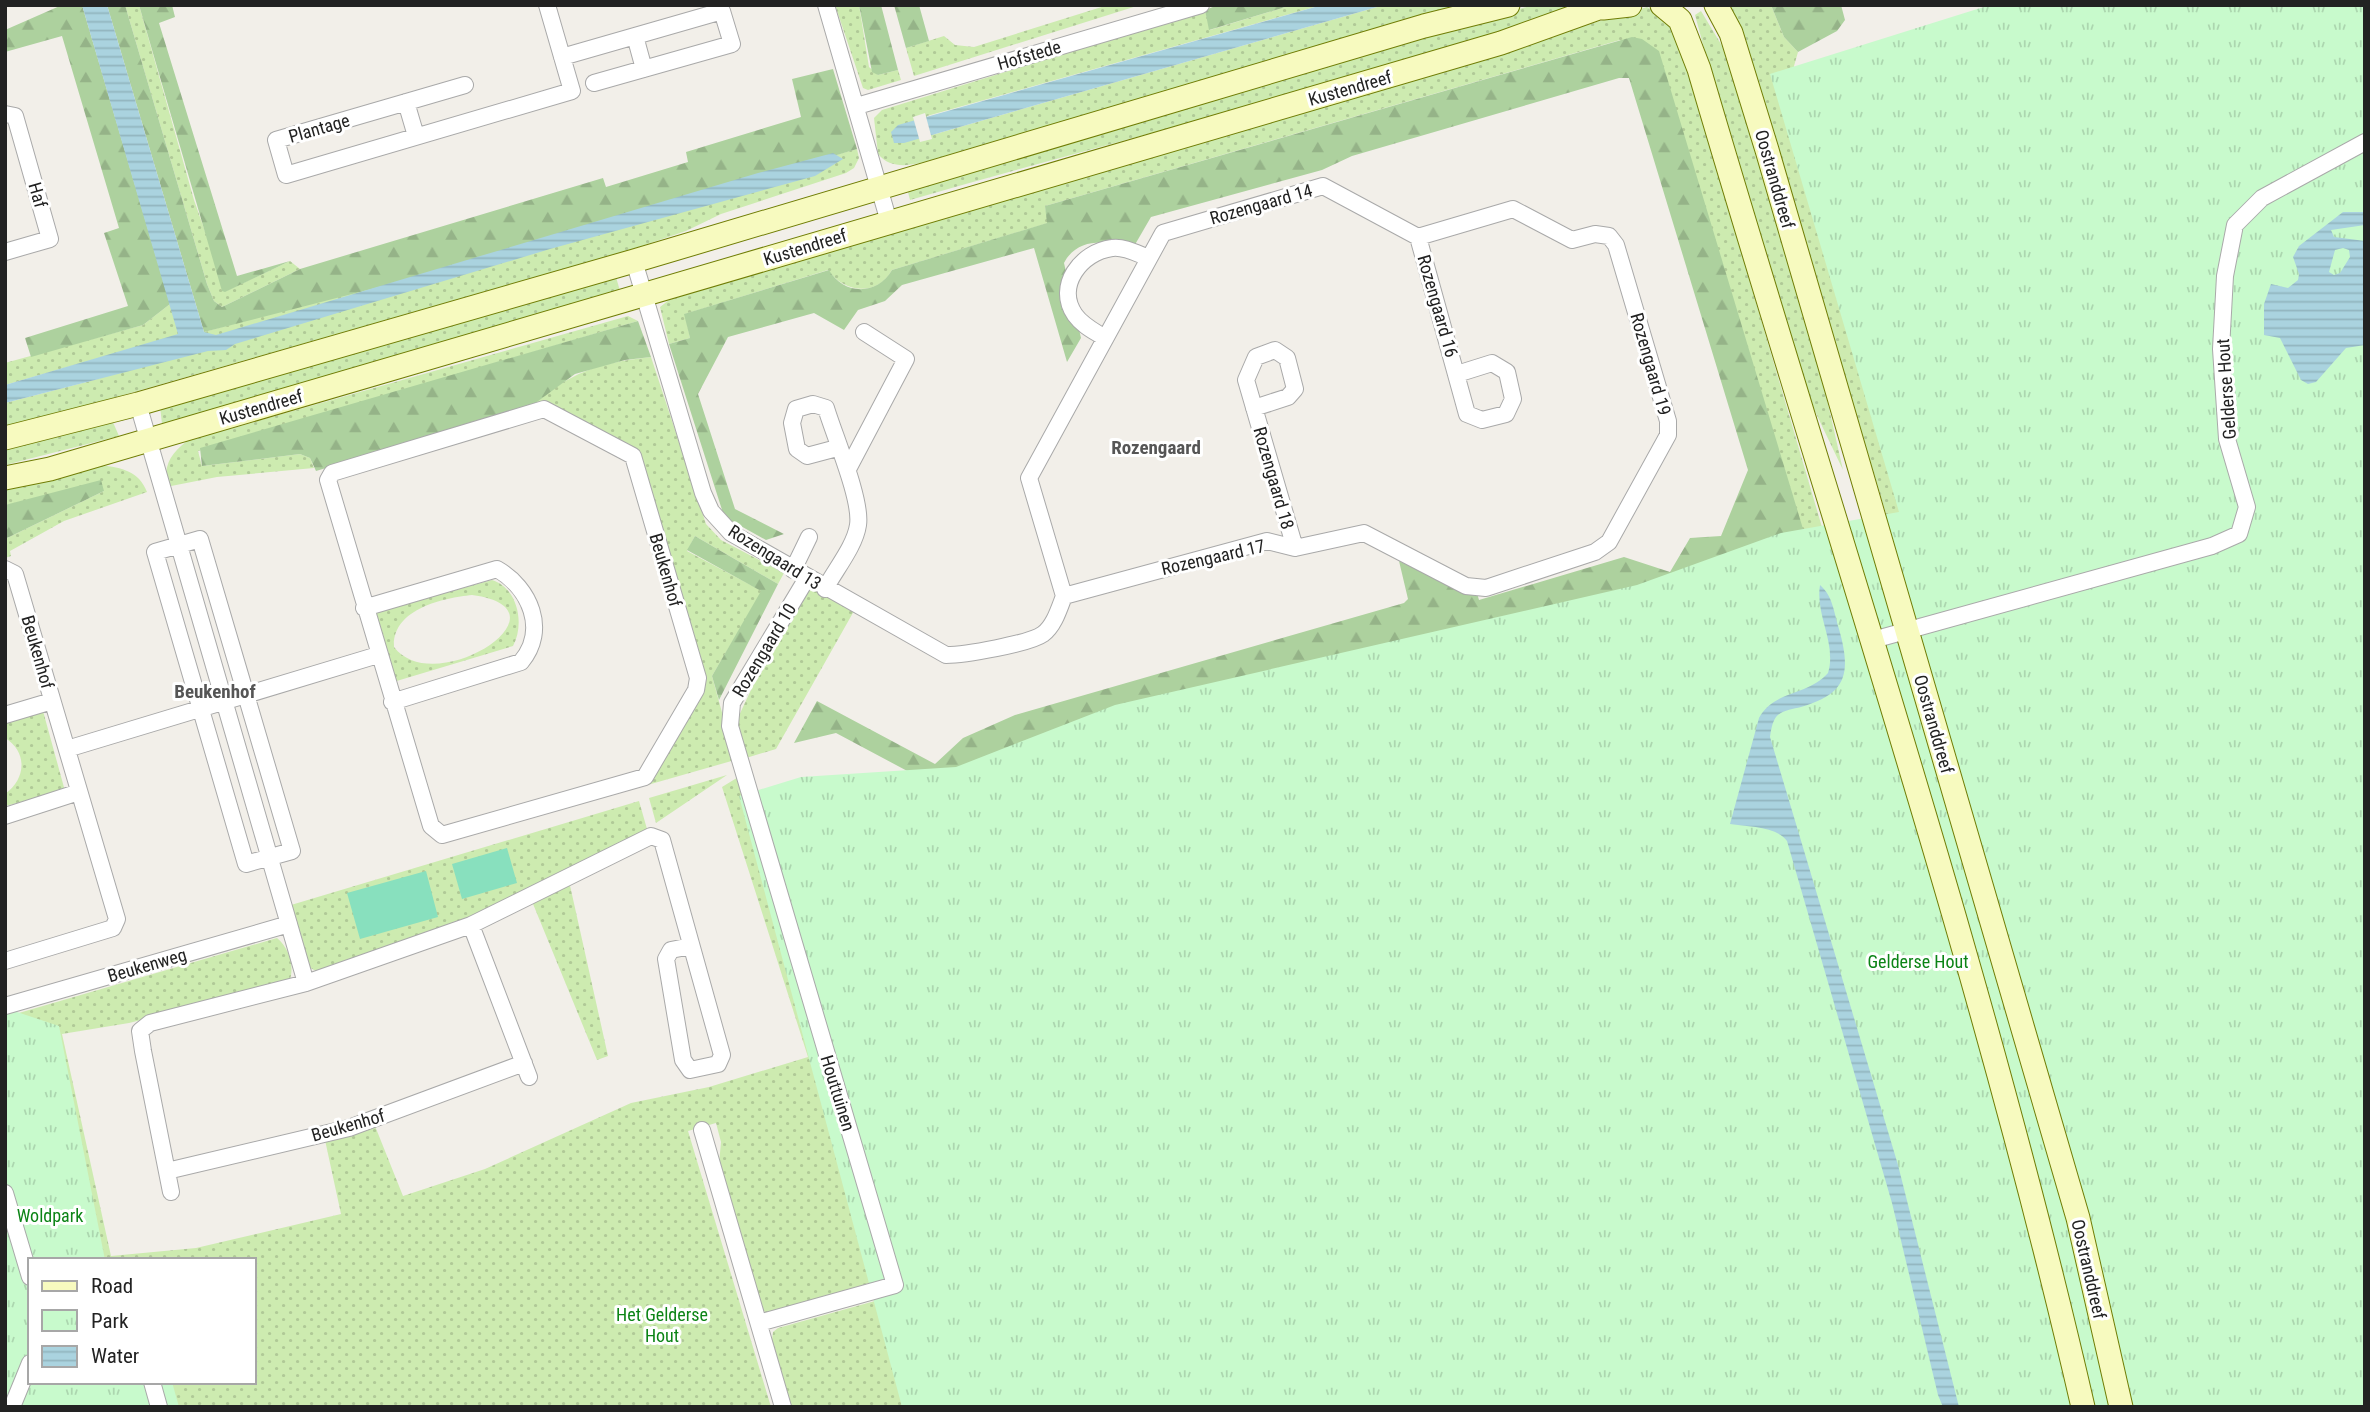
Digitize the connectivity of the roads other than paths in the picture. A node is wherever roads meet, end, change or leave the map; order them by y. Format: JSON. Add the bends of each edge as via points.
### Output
{"nodes":[{"id":1,"x":547,"y":5,"type":"edge"},
{"id":2,"x":826,"y":5,"type":"edge"},
{"id":3,"x":1201,"y":5,"type":"edge"},
{"id":4,"x":1508,"y":5,"type":"edge"},
{"id":5,"x":1630,"y":5,"type":"edge"},
{"id":6,"x":1705,"y":5,"type":"edge"},
{"id":7,"x":1716,"y":5,"type":"edge"},
{"id":8,"x":1605,"y":7,"type":"edge"},
{"id":9,"x":1674,"y":9,"type":"edge"},
{"id":10,"x":635,"y":36,"type":"junction"},
{"id":11,"x":1733,"y":44,"type":"junction"},
{"id":12,"x":562,"y":57,"type":"junction"},
{"id":13,"x":644,"y":69,"type":"junction"},
{"id":14,"x":594,"y":83,"type":"dead end"},
{"id":15,"x":465,"y":85,"type":"dead end"},
{"id":16,"x":406,"y":102,"type":"junction"},
{"id":17,"x":857,"y":106,"type":"junction"},
{"id":18,"x":5,"y":114,"type":"edge"},
{"id":19,"x":416,"y":136,"type":"junction"},
{"id":20,"x":2365,"y":142,"type":"edge"},
{"id":21,"x":880,"y":186,"type":"junction"},
{"id":22,"x":889,"y":222,"type":"junction"},
{"id":23,"x":1418,"y":237,"type":"junction"},
{"id":24,"x":5,"y":252,"type":"edge"},
{"id":25,"x":1149,"y":258,"type":"junction"},
{"id":26,"x":634,"y":261,"type":"junction"},
{"id":27,"x":644,"y":296,"type":"junction"},
{"id":28,"x":864,"y":332,"type":"dead end"},
{"id":29,"x":1105,"y":338,"type":"junction"},
{"id":30,"x":1457,"y":374,"type":"dead end"},
{"id":31,"x":138,"y":404,"type":"junction"},
{"id":32,"x":1254,"y":408,"type":"dead end"},
{"id":33,"x":5,"y":438,"type":"edge"},
{"id":34,"x":147,"y":440,"type":"junction"},
{"id":35,"x":837,"y":448,"type":"dead end"},
{"id":36,"x":848,"y":469,"type":"junction"},
{"id":37,"x":5,"y":478,"type":"edge"},
{"id":38,"x":1364,"y":533,"type":"joint"},
{"id":39,"x":809,"y":537,"type":"dead end"},
{"id":40,"x":176,"y":544,"type":"junction"},
{"id":41,"x":1295,"y":548,"type":"junction"},
{"id":42,"x":5,"y":569,"type":"edge"},
{"id":43,"x":800,"y":574,"type":"junction"},
{"id":44,"x":825,"y":589,"type":"junction"},
{"id":45,"x":1063,"y":596,"type":"junction"},
{"id":46,"x":364,"y":608,"type":"junction"},
{"id":47,"x":1908,"y":631,"type":"junction"},
{"id":48,"x":1873,"y":640,"type":"junction"},
{"id":49,"x":378,"y":654,"type":"junction"},
{"id":50,"x":246,"y":693,"type":"junction"},
{"id":51,"x":224,"y":700,"type":"junction"},
{"id":52,"x":52,"y":701,"type":"junction"},
{"id":53,"x":392,"y":702,"type":"junction"},
{"id":54,"x":200,"y":707,"type":"junction"},
{"id":55,"x":5,"y":715,"type":"edge"},
{"id":56,"x":66,"y":749,"type":"junction"},
{"id":57,"x":741,"y":765,"type":"joint"},
{"id":58,"x":79,"y":792,"type":"junction"},
{"id":59,"x":5,"y":816,"type":"edge"},
{"id":60,"x":271,"y":857,"type":"junction"},
{"id":61,"x":289,"y":924,"type":"junction"},
{"id":62,"x":471,"y":925,"type":"junction"},
{"id":63,"x":691,"y":946,"type":"junction"},
{"id":64,"x":5,"y":961,"type":"edge"},
{"id":65,"x":306,"y":983,"type":"junction"},
{"id":66,"x":5,"y":1006,"type":"edge"},
{"id":67,"x":702,"y":1130,"type":"dead end"},
{"id":68,"x":167,"y":1171,"type":"junction"},
{"id":69,"x":171,"y":1192,"type":"dead end"},
{"id":70,"x":5,"y":1193,"type":"edge"},
{"id":71,"x":28,"y":1270,"type":"edge"},
{"id":72,"x":759,"y":1323,"type":"junction"},
{"id":73,"x":28,"y":1368,"type":"edge"},
{"id":74,"x":153,"y":1384,"type":"edge"},
{"id":75,"x":12,"y":1407,"type":"edge"},
{"id":76,"x":159,"y":1407,"type":"edge"},
{"id":77,"x":783,"y":1407,"type":"edge"},
{"id":78,"x":2083,"y":1407,"type":"edge"},
{"id":79,"x":2121,"y":1407,"type":"edge"}],
"edges":[{"from":1,"to":12,"type":"street","name":"Plantage"},
{"from":2,"to":17,"type":"street"},
{"from":3,"to":17,"type":"street","name":"Hofstede"},
{"from":4,"to":21,"type":"main road","name":"Kustendreef"},
{"from":5,"to":8,"type":"main road","name":"Kustendreef"},
{"from":6,"to":11,"type":"main road","name":"Oostranddreef","via":[[1725,39]]},
{"from":7,"to":11,"type":"main road","name":"Oostranddreef"},
{"from":8,"to":22,"type":"main road","name":"Kustendreef","via":[[1501,43]]},
{"from":9,"to":48,"type":"main road","name":"Oostranddreef","via":[[1699,69]]},
{"from":10,"to":12,"type":"street"},
{"from":10,"to":13,"type":"street"},
{"from":10,"to":13,"type":"street","via":[[722,11],[732,44]]},
{"from":11,"to":47,"type":"main road","name":"Oostranddreef"},
{"from":12,"to":19,"type":"street","name":"Plantage","via":[[572,91]]},
{"from":13,"to":14,"type":"street"},
{"from":15,"to":16,"type":"street","name":"Plantage"},
{"from":16,"to":19,"type":"street"},
{"from":16,"to":19,"type":"street","name":"Plantage","via":[[276,140],[286,175]]},
{"from":17,"to":21,"type":"street"},
{"from":18,"to":24,"type":"street","name":"Haf","via":[[15,116],[50,239]]},
{"from":20,"to":47,"type":"street","name":"Gelderse Hout","via":[[2262,198],[2235,225],[2225,276],[2221,349],[2227,439],[2247,507],[2239,534],[2212,546]]},
{"from":21,"to":22,"type":"street"},
{"from":21,"to":26,"type":"main road","name":"Kustendreef"},
{"from":22,"to":27,"type":"main road","name":"Kustendreef"},
{"from":23,"to":25,"type":"street","name":"Rozengaard 14","via":[[1323,186],[1163,233]]},
{"from":23,"to":30,"type":"street","name":"Rozengaard 16"},
{"from":23,"to":38,"type":"street","name":"Rozengaard 19","via":[[1513,209],[1572,240],[1609,236],[1616,245],[1668,421],[1668,435],[1609,542],[1595,552],[1486,589],[1466,586]]},
{"from":25,"to":29,"type":"street","name":"Rozengaard 14"},
{"from":25,"to":29,"type":"street","via":[[1115,247],[1094,253],[1076,266],[1069,284],[1073,313]]},
{"from":26,"to":27,"type":"street","name":"Rozengaard 13"},
{"from":26,"to":31,"type":"main road","name":"Kustendreef"},
{"from":27,"to":34,"type":"main road","name":"Kustendreef"},
{"from":27,"to":43,"type":"street","name":"Rozengaard 13","via":[[711,511],[730,533]]},
{"from":28,"to":36,"type":"street","via":[[906,359]]},
{"from":29,"to":45,"type":"street","name":"Rozengaard 14","via":[[1029,478]]},
{"from":31,"to":33,"type":"main road","name":"Kustendreef"},
{"from":31,"to":34,"type":"street"},
{"from":32,"to":41,"type":"street","name":"Rozengaard 18"},
{"from":34,"to":37,"type":"main road","name":"Kustendreef"},
{"from":34,"to":40,"type":"street"},
{"from":35,"to":36,"type":"street"},
{"from":36,"to":44,"type":"street","via":[[859,524]]},
{"from":38,"to":41,"type":"street","name":"Rozengaard 17"},
{"from":39,"to":43,"type":"street","name":"Rozengaard 10"},
{"from":40,"to":50,"type":"street","via":[[200,539]]},
{"from":40,"to":51,"type":"street"},
{"from":40,"to":54,"type":"street","via":[[155,552]]},
{"from":41,"to":45,"type":"street","name":"Rozengaard 17","via":[[1267,541]]},
{"from":42,"to":52,"type":"street","name":"Beukenhof","via":[[15,573]]},
{"from":43,"to":44,"type":"street","name":"Rozengaard 13"},
{"from":43,"to":57,"type":"street","name":"Rozengaard 10","via":[[733,703],[730,726]]},
{"from":44,"to":45,"type":"street","name":"Rozengaard 13","via":[[946,656],[1042,635]]},
{"from":46,"to":49,"type":"street","name":"Beukenhof"},
{"from":46,"to":53,"type":"street","via":[[497,569],[515,579],[533,609],[533,633],[521,662]]},
{"from":46,"to":53,"type":"street","name":"Beukenhof","via":[[328,480],[332,473],[544,409],[633,456],[698,678],[696,690],[645,777],[442,835],[431,826]]},
{"from":47,"to":48,"type":"street","name":"Gelderse Hout"},
{"from":47,"to":79,"type":"main road","name":"Oostranddreef","via":[[2078,1218]]},
{"from":48,"to":78,"type":"main road","name":"Oostranddreef","via":[[2042,1226]]},
{"from":49,"to":50,"type":"street"},
{"from":49,"to":53,"type":"street","name":"Beukenhof"},
{"from":50,"to":51,"type":"street"},
{"from":50,"to":60,"type":"street","via":[[292,851]]},
{"from":51,"to":54,"type":"street"},
{"from":51,"to":60,"type":"street"},
{"from":52,"to":55,"type":"street","name":"Beukenhof"},
{"from":52,"to":56,"type":"street","name":"Beukenhof"},
{"from":54,"to":56,"type":"street"},
{"from":54,"to":60,"type":"street","via":[[246,864]]},
{"from":56,"to":58,"type":"street","name":"Beukenhof"},
{"from":57,"to":72,"type":"street","name":"Houttuinen","via":[[895,1285]]},
{"from":58,"to":59,"type":"street"},
{"from":58,"to":64,"type":"street","name":"Beukenhof","via":[[117,919],[113,928]]},
{"from":60,"to":61,"type":"street"},
{"from":61,"to":65,"type":"street"},
{"from":61,"to":66,"type":"street","name":"Beukenweg"},
{"from":62,"to":63,"type":"street","via":[[651,836],[662,840]]},
{"from":62,"to":65,"type":"street"},
{"from":62,"to":68,"type":"street","name":"Beukenhof","via":[[526,1070],[349,1128]]},
{"from":63,"to":63,"type":"street","via":[[671,950],[666,959],[682,1060],[690,1070],[718,1064],[722,1055]]},
{"from":65,"to":68,"type":"street","via":[[150,1023],[140,1031]]},
{"from":67,"to":72,"type":"street"},
{"from":68,"to":69,"type":"street"},
{"from":70,"to":71,"type":"street"},
{"from":72,"to":77,"type":"street"},
{"from":73,"to":75,"type":"street"},
{"from":74,"to":76,"type":"street"}]}
